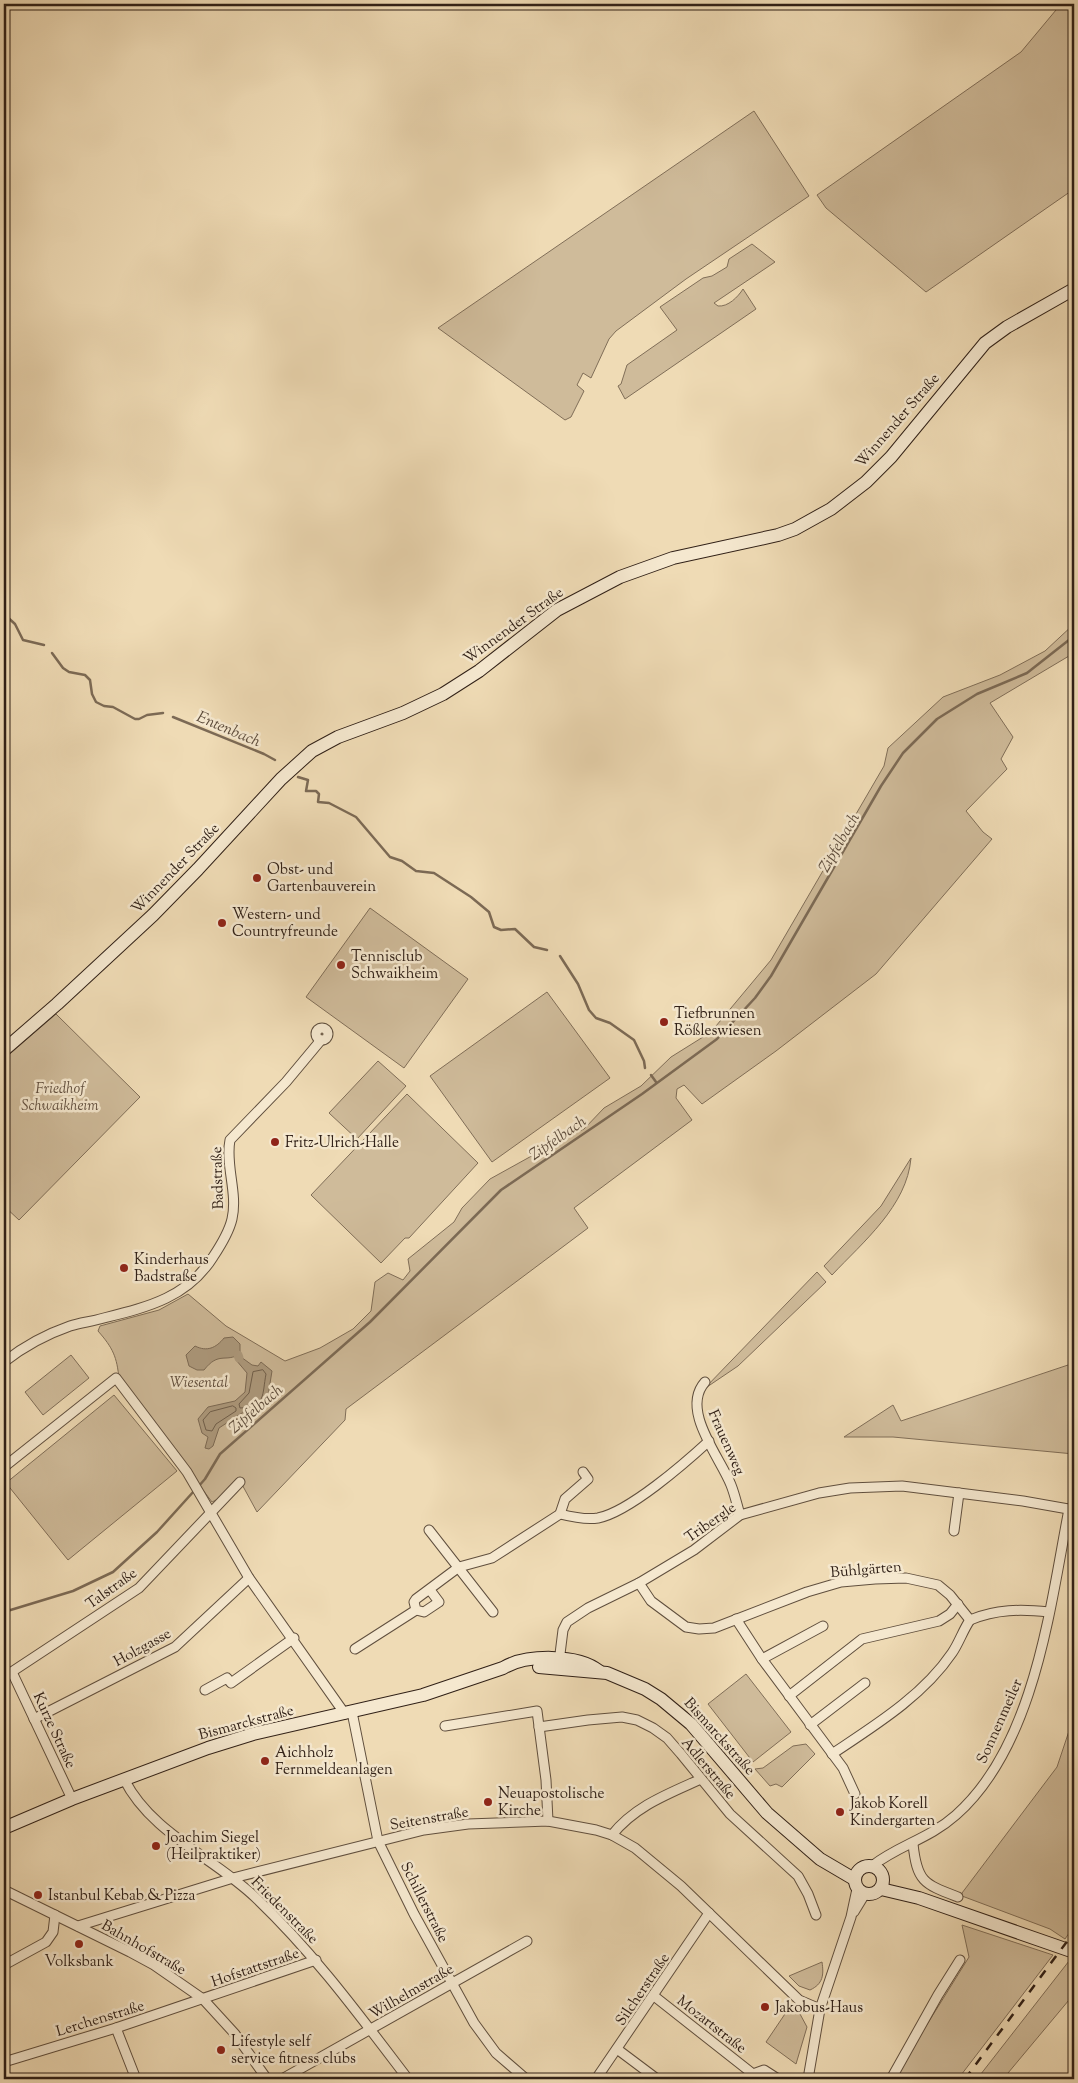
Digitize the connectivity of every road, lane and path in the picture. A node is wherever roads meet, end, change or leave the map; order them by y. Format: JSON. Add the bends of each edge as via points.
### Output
{"nodes":[{"id":1,"x":1074,"y":289,"type":"edge"},
{"id":2,"x":321,"y":1040,"type":"dead end"},
{"id":3,"x":4,"y":1050,"type":"edge"},
{"id":4,"x":4,"y":1362,"type":"edge"},
{"id":5,"x":705,"y":1382,"type":"dead end"},
{"id":6,"x":708,"y":1441,"type":"junction"},
{"id":7,"x":4,"y":1467,"type":"edge"},
{"id":8,"x":583,"y":1472,"type":"dead end"},
{"id":9,"x":240,"y":1482,"type":"dead end"},
{"id":10,"x":960,"y":1493,"type":"junction"},
{"id":11,"x":1072,"y":1509,"type":"edge"},
{"id":12,"x":212,"y":1513,"type":"junction"},
{"id":13,"x":560,"y":1514,"type":"junction"},
{"id":14,"x":740,"y":1515,"type":"junction"},
{"id":15,"x":429,"y":1530,"type":"dead end"},
{"id":16,"x":954,"y":1531,"type":"dead end"},
{"id":17,"x":459,"y":1567,"type":"junction"},
{"id":18,"x":249,"y":1578,"type":"junction"},
{"id":19,"x":639,"y":1583,"type":"junction"},
{"id":20,"x":430,"y":1590,"type":"junction"},
{"id":21,"x":958,"y":1604,"type":"junction"},
{"id":22,"x":416,"y":1610,"type":"junction"},
{"id":23,"x":493,"y":1612,"type":"dead end"},
{"id":24,"x":1049,"y":1612,"type":"junction"},
{"id":25,"x":736,"y":1620,"type":"junction"},
{"id":26,"x":970,"y":1620,"type":"junction"},
{"id":27,"x":823,"y":1626,"type":"dead end"},
{"id":28,"x":294,"y":1638,"type":"junction"},
{"id":29,"x":355,"y":1649,"type":"dead end"},
{"id":30,"x":762,"y":1659,"type":"junction"},
{"id":31,"x":558,"y":1664,"type":"junction"},
{"id":32,"x":12,"y":1672,"type":"junction"},
{"id":33,"x":4,"y":1677,"type":"edge"},
{"id":34,"x":865,"y":1683,"type":"dead end"},
{"id":35,"x":205,"y":1690,"type":"dead end"},
{"id":36,"x":789,"y":1696,"type":"junction"},
{"id":37,"x":349,"y":1713,"type":"junction"},
{"id":38,"x":34,"y":1719,"type":"junction"},
{"id":39,"x":810,"y":1725,"type":"junction"},
{"id":40,"x":445,"y":1726,"type":"dead end"},
{"id":41,"x":539,"y":1726,"type":"junction"},
{"id":42,"x":832,"y":1754,"type":"junction"},
{"id":43,"x":124,"y":1779,"type":"junction"},
{"id":44,"x":701,"y":1780,"type":"junction"},
{"id":45,"x":855,"y":1794,"type":"dead end"},
{"id":46,"x":72,"y":1799,"type":"junction"},
{"id":47,"x":548,"y":1821,"type":"junction"},
{"id":48,"x":4,"y":1828,"type":"edge"},
{"id":49,"x":612,"y":1834,"type":"junction"},
{"id":50,"x":378,"y":1841,"type":"junction"},
{"id":51,"x":913,"y":1844,"type":"junction"},
{"id":52,"x":879,"y":1876,"type":"junction"},
{"id":53,"x":233,"y":1878,"type":"junction"},
{"id":54,"x":858,"y":1883,"type":"junction"},
{"id":55,"x":4,"y":1890,"type":"edge"},
{"id":56,"x":958,"y":1897,"type":"dead end"},
{"id":57,"x":709,"y":1913,"type":"junction"},
{"id":58,"x":55,"y":1915,"type":"junction"},
{"id":59,"x":816,"y":1915,"type":"dead end"},
{"id":60,"x":78,"y":1926,"type":"junction"},
{"id":61,"x":527,"y":1941,"type":"dead end"},
{"id":62,"x":1074,"y":1952,"type":"edge"},
{"id":63,"x":316,"y":1960,"type":"junction"},
{"id":64,"x":960,"y":1960,"type":"dead end"},
{"id":65,"x":4,"y":1965,"type":"edge"},
{"id":66,"x":451,"y":1984,"type":"junction"},
{"id":67,"x":654,"y":1996,"type":"junction"},
{"id":68,"x":203,"y":1999,"type":"junction"},
{"id":69,"x":820,"y":2010,"type":"junction"},
{"id":70,"x":116,"y":2028,"type":"junction"},
{"id":71,"x":371,"y":2030,"type":"junction"},
{"id":72,"x":617,"y":2049,"type":"junction"},
{"id":73,"x":4,"y":2062,"type":"edge"},
{"id":74,"x":752,"y":2077,"type":"edge"},
{"id":75,"x":136,"y":2079,"type":"edge"},
{"id":76,"x":267,"y":2079,"type":"edge"},
{"id":77,"x":282,"y":2079,"type":"edge"},
{"id":78,"x":408,"y":2079,"type":"edge"},
{"id":79,"x":526,"y":2079,"type":"edge"},
{"id":80,"x":596,"y":2079,"type":"edge"},
{"id":81,"x":657,"y":2079,"type":"edge"},
{"id":82,"x":778,"y":2079,"type":"edge"},
{"id":83,"x":808,"y":2079,"type":"edge"},
{"id":84,"x":891,"y":2079,"type":"edge"},
{"id":85,"x":1070,"y":2079,"type":"edge"},
{"id":86,"x":1074,"y":2079,"type":"edge"}],
"edges":[{"from":1,"to":3,"type":"main road","name":"Winnender Straße","via":[[1007,326],[985,343],[891,457],[848,498],[825,513],[778,535],[673,558],[613,580],[557,610],[479,671],[443,694],[312,751],[286,774],[153,915]]},
{"from":2,"to":4,"type":"street","name":"Badstraße","via":[[230,1140],[232,1218],[206,1269],[170,1298],[71,1325],[35,1342]]},
{"from":5,"to":6,"type":"street","name":"Frauenweg","via":[[699,1388],[696,1402]]},
{"from":6,"to":13,"type":"street","via":[[625,1507],[598,1518]]},
{"from":6,"to":14,"type":"street","name":"Frauenweg","via":[[731,1485]]},
{"from":7,"to":12,"type":"street","name":"Schillerstraße","via":[[116,1378],[187,1472]]},
{"from":8,"to":13,"type":"street","via":[[588,1479],[565,1499]]},
{"from":9,"to":12,"type":"street","name":"Talstraße"},
{"from":10,"to":11,"type":"street","name":"Tribergle"},
{"from":10,"to":14,"type":"street","name":"Tribergle","via":[[902,1486],[850,1488],[819,1492]]},
{"from":10,"to":16,"type":"street"},
{"from":11,"to":24,"type":"street","name":"Sonnenmeiler"},
{"from":12,"to":18,"type":"street","name":"Schillerstraße"},
{"from":12,"to":32,"type":"street","name":"Talstraße","via":[[139,1588]]},
{"from":13,"to":17,"type":"street","via":[[492,1558]]},
{"from":14,"to":19,"type":"street","name":"Tribergle","via":[[694,1550]]},
{"from":15,"to":17,"type":"street"},
{"from":17,"to":20,"type":"street"},
{"from":17,"to":23,"type":"street"},
{"from":18,"to":28,"type":"street","name":"Schillerstraße"},
{"from":18,"to":38,"type":"street","name":"Holzgasse","via":[[175,1647]]},
{"from":19,"to":25,"type":"street","name":"Bühlgärten","via":[[651,1601],[686,1627],[714,1628]]},
{"from":19,"to":31,"type":"street","name":"Tribergle","via":[[567,1622]]},
{"from":20,"to":22,"type":"street","via":[[414,1602]]},
{"from":20,"to":22,"type":"street","via":[[439,1602],[424,1612]]},
{"from":21,"to":25,"type":"street","name":"Bühlgärten","via":[[938,1585],[906,1578],[875,1579],[841,1582],[807,1592]]},
{"from":21,"to":26,"type":"street","name":"Bühlgärten"},
{"from":21,"to":36,"type":"street","via":[[939,1621],[862,1639]]},
{"from":22,"to":29,"type":"street"},
{"from":24,"to":26,"type":"street","via":[[1020,1609],[986,1613]]},
{"from":24,"to":51,"type":"street","name":"Sonnenmeiler","via":[[1028,1699],[990,1775],[958,1814]]},
{"from":25,"to":30,"type":"street"},
{"from":26,"to":42,"type":"street","via":[[953,1652],[927,1682]]},
{"from":27,"to":30,"type":"street"},
{"from":28,"to":35,"type":"street","via":[[231,1683],[227,1678]]},
{"from":28,"to":37,"type":"street","name":"Schillerstraße"},
{"from":30,"to":36,"type":"street"},
{"from":31,"to":37,"type":"main road","name":"Bismarckstraße","via":[[512,1670],[503,1668],[423,1694]]},
{"from":31,"to":54,"type":"main road","name":"Bismarckstraße","via":[[574,1661],[594,1667],[645,1689],[676,1710],[767,1813],[820,1860]]},
{"from":32,"to":33,"type":"street","name":"Talstraße"},
{"from":32,"to":38,"type":"street","name":"Kurze Straße"},
{"from":34,"to":39,"type":"street"},
{"from":36,"to":39,"type":"street"},
{"from":37,"to":43,"type":"main road","name":"Bismarckstraße","via":[[253,1734]]},
{"from":37,"to":50,"type":"street","name":"Schillerstraße"},
{"from":38,"to":46,"type":"street","name":"Kurze Straße"},
{"from":39,"to":42,"type":"street"},
{"from":40,"to":41,"type":"street","via":[[537,1711]]},
{"from":41,"to":44,"type":"street","name":"Adlerstraße","via":[[608,1717],[637,1720],[666,1738]]},
{"from":41,"to":47,"type":"street"},
{"from":42,"to":45,"type":"street","via":[[848,1776]]},
{"from":43,"to":46,"type":"main road","name":"Bismarckstraße"},
{"from":43,"to":53,"type":"street","name":"Friedenstraße","via":[[145,1811]]},
{"from":44,"to":49,"type":"street","via":[[642,1807]]},
{"from":44,"to":59,"type":"street","name":"Adlerstraße","via":[[741,1825],[798,1876]]},
{"from":46,"to":48,"type":"main road","name":"Bismarckstraße"},
{"from":47,"to":49,"type":"street","name":"Seitenstraße"},
{"from":47,"to":50,"type":"street","name":"Seitenstraße","via":[[468,1824]]},
{"from":49,"to":57,"type":"street","name":"Seitenstraße","via":[[643,1853]]},
{"from":50,"to":53,"type":"street","name":"Seitenstraße"},
{"from":50,"to":66,"type":"street","name":"Schillerstraße"},
{"from":51,"to":52,"type":"street","name":"Sonnenmeiler","via":[[891,1854]]},
{"from":51,"to":56,"type":"street","via":[[914,1861],[926,1882]]},
{"from":52,"to":54,"type":"main road","via":[[866,1866]]},
{"from":52,"to":54,"type":"main road","via":[[872,1894]]},
{"from":52,"to":62,"type":"main road","via":[[919,1898]]},
{"from":53,"to":60,"type":"street","name":"Seitenstraße"},
{"from":53,"to":63,"type":"street","name":"Friedenstraße"},
{"from":54,"to":69,"type":"street","via":[[851,1917]]},
{"from":55,"to":58,"type":"street","name":"Bahnhofstraße"},
{"from":57,"to":67,"type":"street","name":"Silcherstraße"},
{"from":57,"to":69,"type":"street","name":"Seitenstraße","via":[[799,2000]]},
{"from":58,"to":60,"type":"street","name":"Bahnhofstraße"},
{"from":58,"to":65,"type":"street","via":[[53,1932],[46,1942]]},
{"from":60,"to":68,"type":"street","name":"Bahnhofstraße","via":[[154,1965]]},
{"from":61,"to":66,"type":"street","name":"Wilhelmstraße"},
{"from":63,"to":68,"type":"street","name":"Hofstattstraße"},
{"from":63,"to":71,"type":"street","name":"Friedenstraße"},
{"from":64,"to":84,"type":"street"},
{"from":66,"to":71,"type":"street","name":"Wilhelmstraße"},
{"from":66,"to":79,"type":"street","name":"Schillerstraße","via":[[496,2053]]},
{"from":67,"to":72,"type":"street","name":"Silcherstraße"},
{"from":67,"to":74,"type":"street","name":"Mozartstraße"},
{"from":68,"to":70,"type":"street","name":"Lerchenstraße"},
{"from":68,"to":76,"type":"street","name":"Bahnhofstraße","via":[[235,2034]]},
{"from":69,"to":83,"type":"street"},
{"from":70,"to":73,"type":"street","name":"Lerchenstraße"},
{"from":70,"to":75,"type":"street"},
{"from":71,"to":77,"type":"street","name":"Wilhelmstraße"},
{"from":71,"to":78,"type":"street","name":"Friedenstraße"},
{"from":72,"to":80,"type":"street","name":"Silcherstraße"},
{"from":72,"to":81,"type":"street"},
{"from":74,"to":82,"type":"street","name":"Mozartstraße","via":[[764,2070]]},
{"from":85,"to":86,"type":"street"}]}
